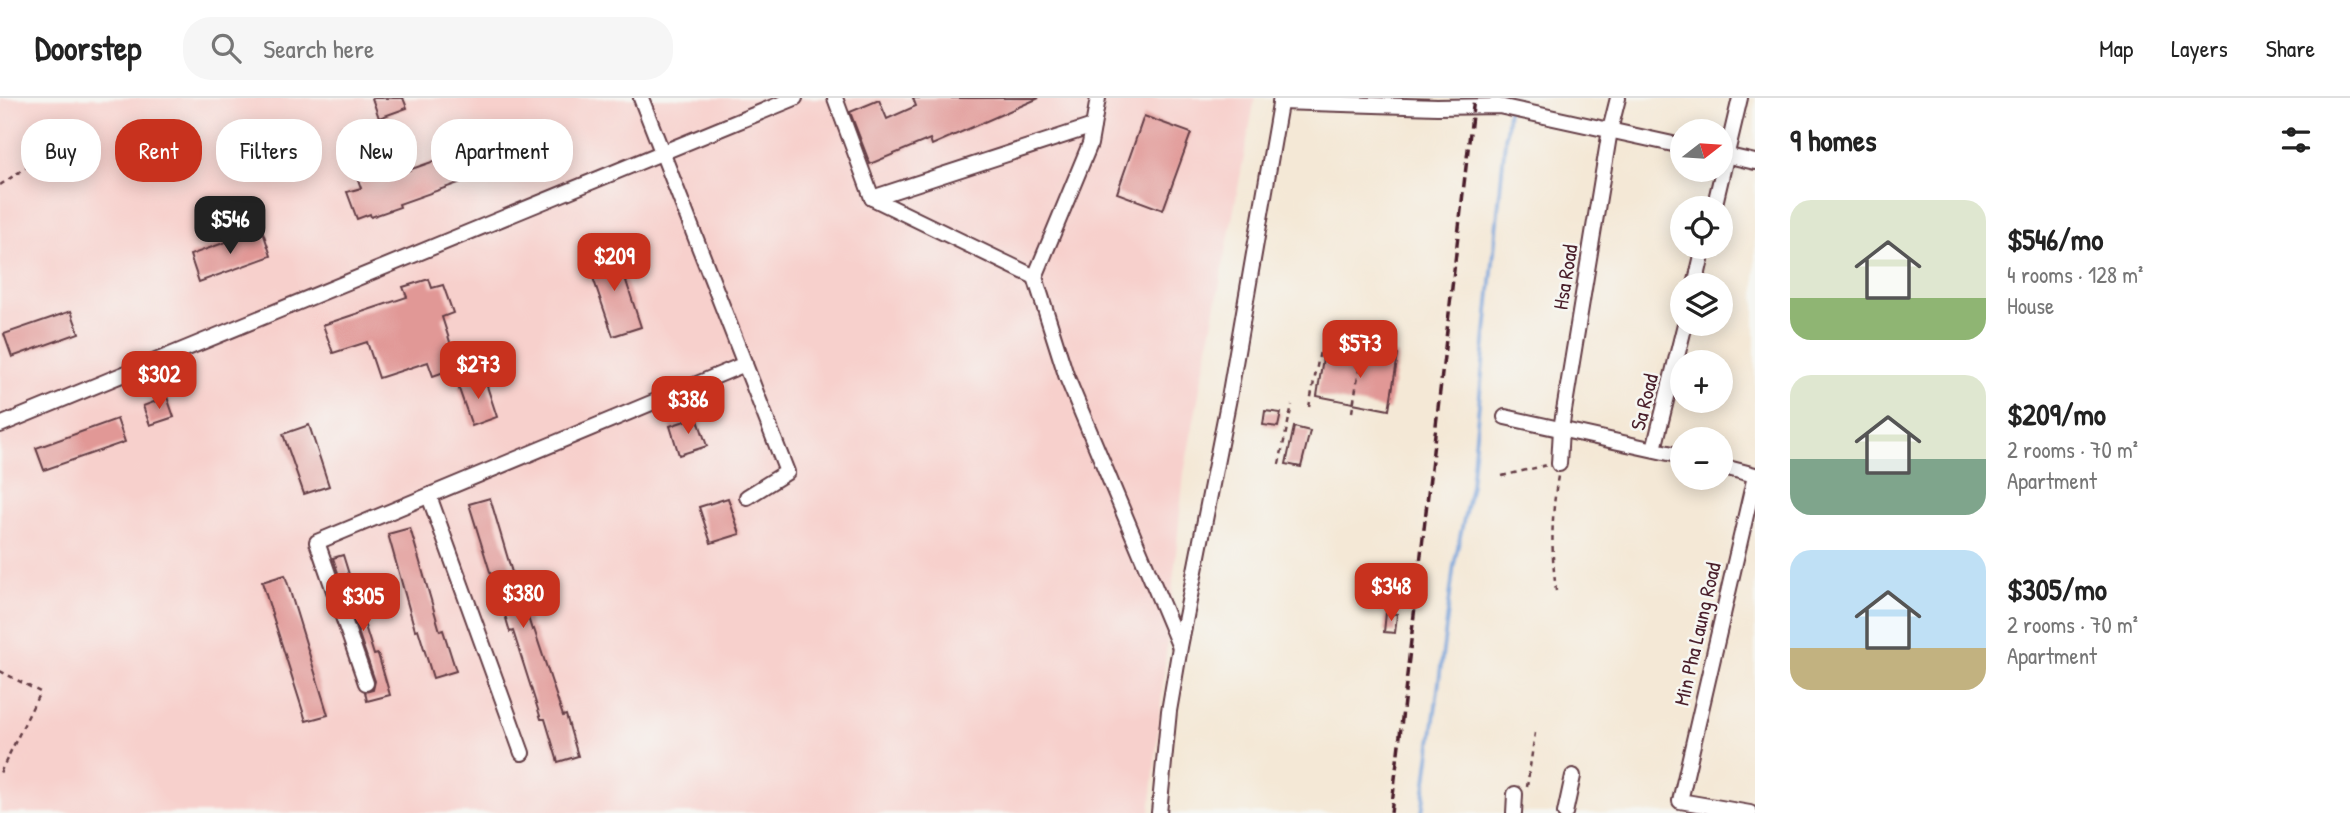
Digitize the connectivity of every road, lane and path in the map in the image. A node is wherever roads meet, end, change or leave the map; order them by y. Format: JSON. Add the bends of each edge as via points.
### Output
{"nodes":[{"id":1,"x":641,"y":98,"type":"edge"},
{"id":2,"x":795,"y":98,"type":"edge"},
{"id":3,"x":835,"y":98,"type":"edge"},
{"id":4,"x":1098,"y":98,"type":"edge"},
{"id":5,"x":1618,"y":98,"type":"edge"},
{"id":6,"x":1740,"y":98,"type":"edge"},
{"id":7,"x":1280,"y":100,"type":"edge"},
{"id":8,"x":1523,"y":107,"type":"edge"},
{"id":9,"x":1733,"y":121,"type":"edge"},
{"id":10,"x":1093,"y":126,"type":"junction"},
{"id":11,"x":1610,"y":130,"type":"junction"},
{"id":12,"x":1670,"y":143,"type":"edge"},
{"id":13,"x":662,"y":153,"type":"junction"},
{"id":14,"x":1733,"y":157,"type":"edge"},
{"id":15,"x":1755,"y":162,"type":"edge"},
{"id":16,"x":21,"y":171,"type":"edge"},
{"id":17,"x":0,"y":185,"type":"edge"},
{"id":18,"x":872,"y":198,"type":"junction"},
{"id":19,"x":1035,"y":277,"type":"junction"},
{"id":20,"x":1682,"y":336,"type":"edge"},
{"id":21,"x":1320,"y":351,"type":"dead end"},
{"id":22,"x":1361,"y":358,"type":"dead end"},
{"id":23,"x":745,"y":364,"type":"junction"},
{"id":24,"x":1292,"y":405,"type":"dead end"},
{"id":25,"x":1309,"y":407,"type":"dead end"},
{"id":26,"x":1352,"y":412,"type":"dead end"},
{"id":27,"x":1505,"y":418,"type":"dead end"},
{"id":28,"x":0,"y":425,"type":"edge"},
{"id":29,"x":1561,"y":429,"type":"junction"},
{"id":30,"x":1654,"y":449,"type":"junction"},
{"id":31,"x":1670,"y":453,"type":"edge"},
{"id":32,"x":1279,"y":464,"type":"dead end"},
{"id":33,"x":1559,"y":464,"type":"junction"},
{"id":34,"x":1733,"y":469,"type":"edge"},
{"id":35,"x":1755,"y":475,"type":"edge"},
{"id":36,"x":1502,"y":476,"type":"dead end"},
{"id":37,"x":429,"y":496,"type":"junction"},
{"id":38,"x":747,"y":497,"type":"dead end"},
{"id":39,"x":1556,"y":591,"type":"dead end"},
{"id":40,"x":1180,"y":647,"type":"junction"},
{"id":41,"x":0,"y":671,"type":"edge"},
{"id":42,"x":366,"y":683,"type":"dead end"},
{"id":43,"x":1535,"y":733,"type":"dead end"},
{"id":44,"x":522,"y":753,"type":"dead end"},
{"id":45,"x":0,"y":773,"type":"edge"},
{"id":46,"x":1573,"y":776,"type":"dead end"},
{"id":47,"x":1515,"y":794,"type":"joint"},
{"id":48,"x":1158,"y":813,"type":"edge"},
{"id":49,"x":1514,"y":813,"type":"edge"},
{"id":50,"x":1565,"y":813,"type":"edge"},
{"id":51,"x":1750,"y":813,"type":"edge"}],
"edges":[{"from":1,"to":13,"type":"street"},
{"from":2,"to":13,"type":"street"},
{"from":3,"to":18,"type":"street"},
{"from":4,"to":10,"type":"street"},
{"from":5,"to":11,"type":"street","name":"Hsa Road"},
{"from":6,"to":9,"type":"street"},
{"from":7,"to":8,"type":"street"},
{"from":7,"to":40,"type":"street"},
{"from":8,"to":11,"type":"street"},
{"from":10,"to":18,"type":"street"},
{"from":10,"to":19,"type":"street","via":[[1090,144]]},
{"from":11,"to":12,"type":"street"},
{"from":11,"to":29,"type":"street","name":"Hsa Road"},
{"from":13,"to":23,"type":"street"},
{"from":13,"to":28,"type":"street"},
{"from":14,"to":15,"type":"street"},
{"from":16,"to":17,"type":"path"},
{"from":18,"to":19,"type":"street"},
{"from":19,"to":40,"type":"street","via":[[1066,375]]},
{"from":20,"to":30,"type":"street","name":"Sa Road"},
{"from":21,"to":25,"type":"path"},
{"from":22,"to":26,"type":"path"},
{"from":23,"to":37,"type":"street"},
{"from":23,"to":38,"type":"street","via":[[787,472]]},
{"from":24,"to":32,"type":"path"},
{"from":27,"to":29,"type":"street"},
{"from":29,"to":30,"type":"street"},
{"from":29,"to":33,"type":"street","name":"Hsa Road"},
{"from":30,"to":31,"type":"street"},
{"from":33,"to":36,"type":"path"},
{"from":33,"to":39,"type":"path","via":[[1551,548]]},
{"from":34,"to":35,"type":"street"},
{"from":35,"to":51,"type":"street","name":"Min Pha Laung Road","via":[[1680,801]]},
{"from":37,"to":42,"type":"street","via":[[317,542]]},
{"from":37,"to":44,"type":"street"},
{"from":40,"to":48,"type":"street"},
{"from":41,"to":45,"type":"path","via":[[40,692]]},
{"from":43,"to":47,"type":"path","via":[[1527,788]]},
{"from":46,"to":50,"type":"street"},
{"from":47,"to":49,"type":"street"}]}
